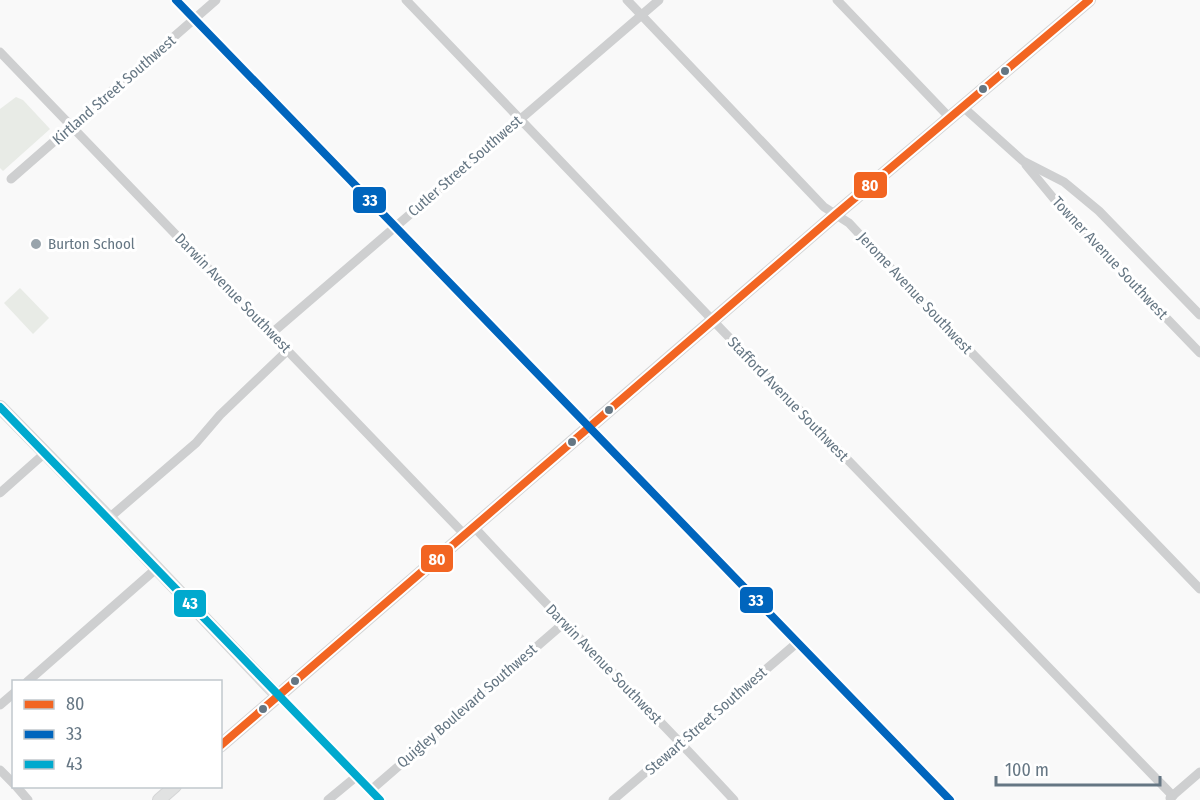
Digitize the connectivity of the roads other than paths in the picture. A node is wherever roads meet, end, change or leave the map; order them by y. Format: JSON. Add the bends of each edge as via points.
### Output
{"nodes":[{"id":1,"x":176,"y":0,"type":"edge"},
{"id":2,"x":216,"y":0,"type":"edge"},
{"id":3,"x":406,"y":0,"type":"edge"},
{"id":4,"x":627,"y":0,"type":"edge"},
{"id":5,"x":659,"y":0,"type":"edge"},
{"id":6,"x":837,"y":0,"type":"edge"},
{"id":7,"x":1089,"y":0,"type":"edge"},
{"id":8,"x":641,"y":15,"type":"junction"},
{"id":9,"x":195,"y":19,"type":"junction"},
{"id":10,"x":0,"y":52,"type":"edge"},
{"id":11,"x":963,"y":107,"type":"junction"},
{"id":12,"x":520,"y":118,"type":"junction"},
{"id":13,"x":950,"y":118,"type":"junction"},
{"id":14,"x":71,"y":126,"type":"junction"},
{"id":15,"x":1023,"y":161,"type":"junction"},
{"id":16,"x":11,"y":179,"type":"dead end"},
{"id":17,"x":835,"y":215,"type":"junction"},
{"id":18,"x":395,"y":226,"type":"junction"},
{"id":19,"x":1200,"y":315,"type":"edge"},
{"id":20,"x":712,"y":321,"type":"junction"},
{"id":21,"x":272,"y":333,"type":"junction"},
{"id":22,"x":288,"y":350,"type":"junction"},
{"id":23,"x":1200,"y":352,"type":"edge"},
{"id":24,"x":0,"y":407,"type":"edge"},
{"id":25,"x":589,"y":428,"type":"junction"},
{"id":26,"x":45,"y":453,"type":"junction"},
{"id":27,"x":0,"y":493,"type":"edge"},
{"id":28,"x":109,"y":518,"type":"junction"},
{"id":29,"x":470,"y":531,"type":"junction"},
{"id":30,"x":157,"y":568,"type":"junction"},
{"id":31,"x":1200,"y":589,"type":"edge"},
{"id":32,"x":564,"y":623,"type":"junction"},
{"id":33,"x":798,"y":642,"type":"junction"},
{"id":34,"x":28,"y":680,"type":"edge"},
{"id":35,"x":12,"y":695,"type":"edge"},
{"id":36,"x":278,"y":696,"type":"junction"},
{"id":37,"x":0,"y":705,"type":"edge"},
{"id":38,"x":682,"y":743,"type":"junction"},
{"id":39,"x":222,"y":744,"type":"edge"},
{"id":40,"x":0,"y":770,"type":"edge"},
{"id":41,"x":1200,"y":772,"type":"edge"},
{"id":42,"x":357,"y":776,"type":"junction"},
{"id":43,"x":12,"y":782,"type":"edge"},
{"id":44,"x":18,"y":788,"type":"edge"},
{"id":45,"x":173,"y":788,"type":"edge"},
{"id":46,"x":371,"y":790,"type":"junction"},
{"id":47,"x":1170,"y":798,"type":"edge"},
{"id":48,"x":28,"y":800,"type":"edge"},
{"id":49,"x":159,"y":800,"type":"edge"},
{"id":50,"x":328,"y":800,"type":"edge"},
{"id":51,"x":380,"y":800,"type":"edge"},
{"id":52,"x":614,"y":800,"type":"edge"},
{"id":53,"x":735,"y":800,"type":"edge"},
{"id":54,"x":950,"y":800,"type":"edge"}],
"edges":[{"from":1,"to":9,"type":"street"},
{"from":2,"to":9,"type":"street","name":"Kirtland Street Southwest"},
{"from":3,"to":12,"type":"street","name":"Stafford Avenue Southwest"},
{"from":4,"to":8,"type":"street","name":"Jerome Avenue Southwest"},
{"from":5,"to":8,"type":"street","name":"Cutler Street Southwest"},
{"from":6,"to":13,"type":"street"},
{"from":7,"to":11,"type":"main road"},
{"from":8,"to":12,"type":"street","name":"Cutler Street Southwest"},
{"from":8,"to":17,"type":"street","name":"Jerome Avenue Southwest"},
{"from":9,"to":14,"type":"street","name":"Kirtland Street Southwest"},
{"from":9,"to":18,"type":"street"},
{"from":10,"to":14,"type":"street","name":"Darwin Avenue Southwest"},
{"from":11,"to":13,"type":"main road"},
{"from":11,"to":15,"type":"street"},
{"from":12,"to":18,"type":"street","name":"Cutler Street Southwest"},
{"from":12,"to":20,"type":"street","name":"Stafford Avenue Southwest"},
{"from":13,"to":17,"type":"main road"},
{"from":14,"to":16,"type":"street","name":"Kirtland Street Southwest"},
{"from":14,"to":21,"type":"street","name":"Darwin Avenue Southwest"},
{"from":15,"to":19,"type":"street","via":[[1064,183],[1100,211]]},
{"from":15,"to":23,"type":"street","name":"Towner Avenue Southwest","via":[[1069,217]]},
{"from":17,"to":20,"type":"main road"},
{"from":17,"to":31,"type":"street","name":"Jerome Avenue Southwest","via":[[849,223]]},
{"from":18,"to":21,"type":"street","name":"Cutler Street Southwest"},
{"from":18,"to":25,"type":"street"},
{"from":20,"to":25,"type":"main road"},
{"from":20,"to":47,"type":"street","name":"Stafford Avenue Southwest"},
{"from":21,"to":22,"type":"street","name":"Darwin Avenue Southwest"},
{"from":22,"to":28,"type":"street","via":[[196,443]]},
{"from":22,"to":29,"type":"street","name":"Darwin Avenue Southwest"},
{"from":24,"to":26,"type":"main road"},
{"from":25,"to":29,"type":"main road"},
{"from":25,"to":33,"type":"street"},
{"from":26,"to":27,"type":"street"},
{"from":26,"to":28,"type":"main road"},
{"from":28,"to":30,"type":"main road"},
{"from":29,"to":32,"type":"street","name":"Darwin Avenue Southwest"},
{"from":29,"to":36,"type":"main road"},
{"from":30,"to":34,"type":"street"},
{"from":30,"to":36,"type":"main road"},
{"from":32,"to":38,"type":"street","name":"Darwin Avenue Southwest"},
{"from":32,"to":46,"type":"street","name":"Quigley Boulevard Southwest"},
{"from":33,"to":38,"type":"street","name":"Stewart Street Southwest"},
{"from":33,"to":54,"type":"street"},
{"from":35,"to":37,"type":"street"},
{"from":36,"to":39,"type":"main road"},
{"from":36,"to":42,"type":"street"},
{"from":38,"to":52,"type":"street","name":"Stewart Street Southwest"},
{"from":38,"to":53,"type":"street","name":"Darwin Avenue Southwest"},
{"from":40,"to":43,"type":"street"},
{"from":41,"to":47,"type":"street"},
{"from":42,"to":46,"type":"street"},
{"from":42,"to":50,"type":"street"},
{"from":44,"to":48,"type":"street"},
{"from":45,"to":49,"type":"main road"},
{"from":46,"to":51,"type":"street"}]}
